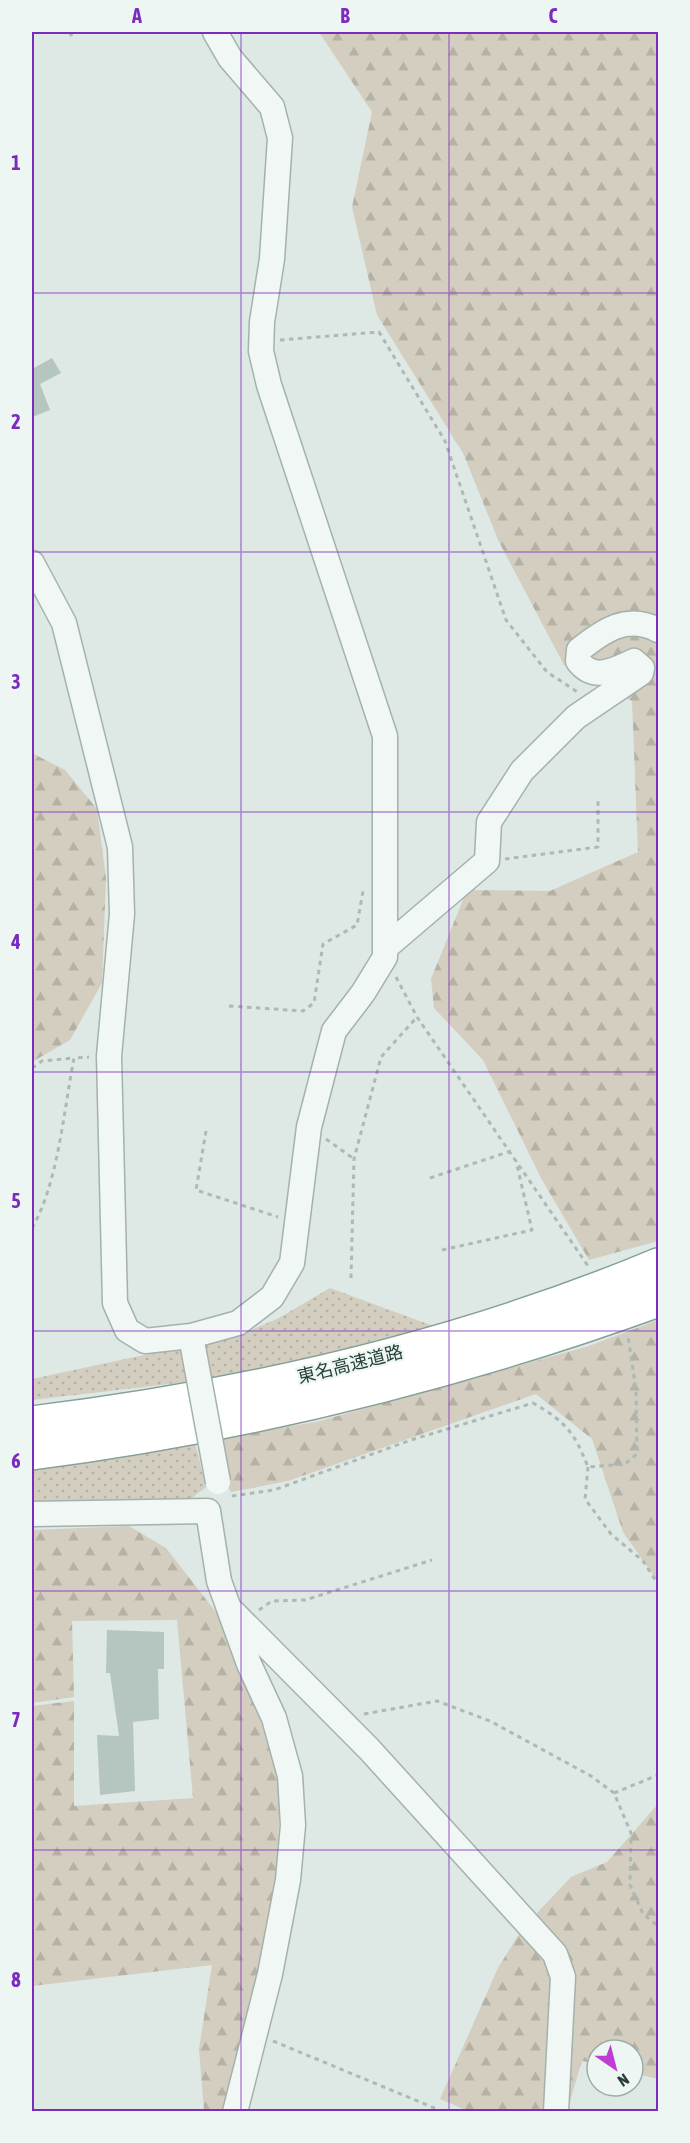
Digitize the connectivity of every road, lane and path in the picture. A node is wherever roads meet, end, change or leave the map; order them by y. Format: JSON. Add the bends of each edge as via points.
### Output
{"nodes":[{"id":1,"x":70,"y":32,"type":"edge"},
{"id":2,"x":215,"y":32,"type":"edge"},
{"id":3,"x":73,"y":40,"type":"dead end"},
{"id":4,"x":262,"y":341,"type":"junction"},
{"id":5,"x":32,"y":563,"type":"edge"},
{"id":6,"x":658,"y":630,"type":"edge"},
{"id":7,"x":596,"y":704,"type":"junction"},
{"id":8,"x":597,"y":799,"type":"dead end"},
{"id":9,"x":487,"y":861,"type":"junction"},
{"id":10,"x":366,"y":880,"type":"dead end"},
{"id":11,"x":385,"y":952,"type":"junction"},
{"id":12,"x":229,"y":1006,"type":"dead end"},
{"id":13,"x":417,"y":1017,"type":"junction"},
{"id":14,"x":109,"y":1056,"type":"junction"},
{"id":15,"x":74,"y":1058,"type":"junction"},
{"id":16,"x":32,"y":1068,"type":"edge"},
{"id":17,"x":309,"y":1127,"type":"junction"},
{"id":18,"x":206,"y":1131,"type":"dead end"},
{"id":19,"x":511,"y":1151,"type":"junction"},
{"id":20,"x":354,"y":1159,"type":"junction"},
{"id":21,"x":516,"y":1159,"type":"junction"},
{"id":22,"x":430,"y":1178,"type":"dead end"},
{"id":23,"x":297,"y":1223,"type":"junction"},
{"id":24,"x":32,"y":1228,"type":"edge"},
{"id":25,"x":442,"y":1250,"type":"dead end"},
{"id":26,"x":653,"y":1267,"type":"edge"},
{"id":27,"x":592,"y":1271,"type":"dead end"},
{"id":28,"x":351,"y":1278,"type":"dead end"},
{"id":29,"x":658,"y":1300,"type":"edge"},
{"id":30,"x":628,"y":1334,"type":"dead end"},
{"id":31,"x":192,"y":1341,"type":"junction"},
{"id":32,"x":32,"y":1423,"type":"edge"},
{"id":33,"x":32,"y":1453,"type":"edge"},
{"id":34,"x":588,"y":1467,"type":"junction"},
{"id":35,"x":214,"y":1497,"type":"junction"},
{"id":36,"x":32,"y":1514,"type":"edge"},
{"id":37,"x":432,"y":1560,"type":"dead end"},
{"id":38,"x":658,"y":1584,"type":"edge"},
{"id":39,"x":235,"y":1614,"type":"junction"},
{"id":40,"x":339,"y":1719,"type":"junction"},
{"id":41,"x":658,"y":1775,"type":"edge"},
{"id":42,"x":614,"y":1793,"type":"junction"},
{"id":43,"x":658,"y":1926,"type":"edge"},
{"id":44,"x":255,"y":2033,"type":"junction"},
{"id":45,"x":235,"y":2112,"type":"edge"},
{"id":46,"x":444,"y":2112,"type":"edge"},
{"id":47,"x":556,"y":2112,"type":"edge"}],
"edges":[{"from":1,"to":3,"type":"path"},
{"from":2,"to":4,"type":"street","via":[[230,58],[272,107],[280,138]]},
{"from":4,"to":7,"type":"path","via":[[379,332],[446,441],[506,620],[547,672]]},
{"from":4,"to":11,"type":"street","via":[[268,385],[385,736]]},
{"from":5,"to":14,"type":"street","via":[[64,623],[120,847],[122,914]]},
{"from":6,"to":7,"type":"street","via":[[627,622],[600,634],[579,650],[578,661],[585,669],[603,675],[634,662],[642,668],[641,673]]},
{"from":7,"to":9,"type":"street","via":[[576,717],[522,771],[489,822]]},
{"from":8,"to":9,"type":"path","via":[[598,847]]},
{"from":9,"to":11,"type":"street"},
{"from":10,"to":12,"type":"path","via":[[357,925],[323,944],[314,1003],[303,1011]]},
{"from":11,"to":13,"type":"path"},
{"from":11,"to":17,"type":"street","via":[[363,993],[334,1031]]},
{"from":13,"to":19,"type":"path"},
{"from":13,"to":20,"type":"path","via":[[381,1057]]},
{"from":14,"to":15,"type":"path"},
{"from":14,"to":31,"type":"street","via":[[115,1303],[127,1329],[145,1341]]},
{"from":15,"to":16,"type":"path","via":[[42,1061]]},
{"from":15,"to":24,"type":"path","via":[[51,1181]]},
{"from":17,"to":20,"type":"path"},
{"from":17,"to":23,"type":"street"},
{"from":18,"to":23,"type":"path","via":[[196,1190]]},
{"from":19,"to":21,"type":"path"},
{"from":19,"to":22,"type":"path"},
{"from":20,"to":28,"type":"path"},
{"from":21,"to":25,"type":"path","via":[[532,1230]]},
{"from":21,"to":27,"type":"path"},
{"from":23,"to":31,"type":"street","via":[[292,1263],[272,1297],[238,1323]]},
{"from":26,"to":32,"type":"highway","name":"東名高速道路","via":[[531,1313],[405,1351],[260,1387],[116,1413]]},
{"from":29,"to":33,"type":"highway","name":"東名高速道路","via":[[559,1336],[364,1392],[250,1418]]},
{"from":30,"to":34,"type":"path","via":[[636,1390],[637,1454],[625,1464]]},
{"from":31,"to":35,"type":"street","bridge":true},
{"from":34,"to":35,"type":"path","via":[[578,1442],[560,1419],[533,1403],[411,1440],[274,1490]]},
{"from":34,"to":38,"type":"path","via":[[585,1499],[611,1534],[643,1561]]},
{"from":35,"to":36,"type":"street"},
{"from":35,"to":39,"type":"street","via":[[219,1581]]},
{"from":37,"to":39,"type":"path","via":[[305,1600],[272,1601]]},
{"from":39,"to":40,"type":"street"},
{"from":39,"to":44,"type":"street","via":[[249,1664],[274,1718],[290,1776],[292,1815],[288,1880]]},
{"from":40,"to":42,"type":"path","via":[[437,1701],[490,1721],[591,1776]]},
{"from":40,"to":47,"type":"street","via":[[555,1954],[563,1977]]},
{"from":41,"to":42,"type":"path"},
{"from":42,"to":43,"type":"path","via":[[631,1833],[630,1885],[643,1914]]},
{"from":44,"to":45,"type":"street"},
{"from":44,"to":46,"type":"path"}]}
